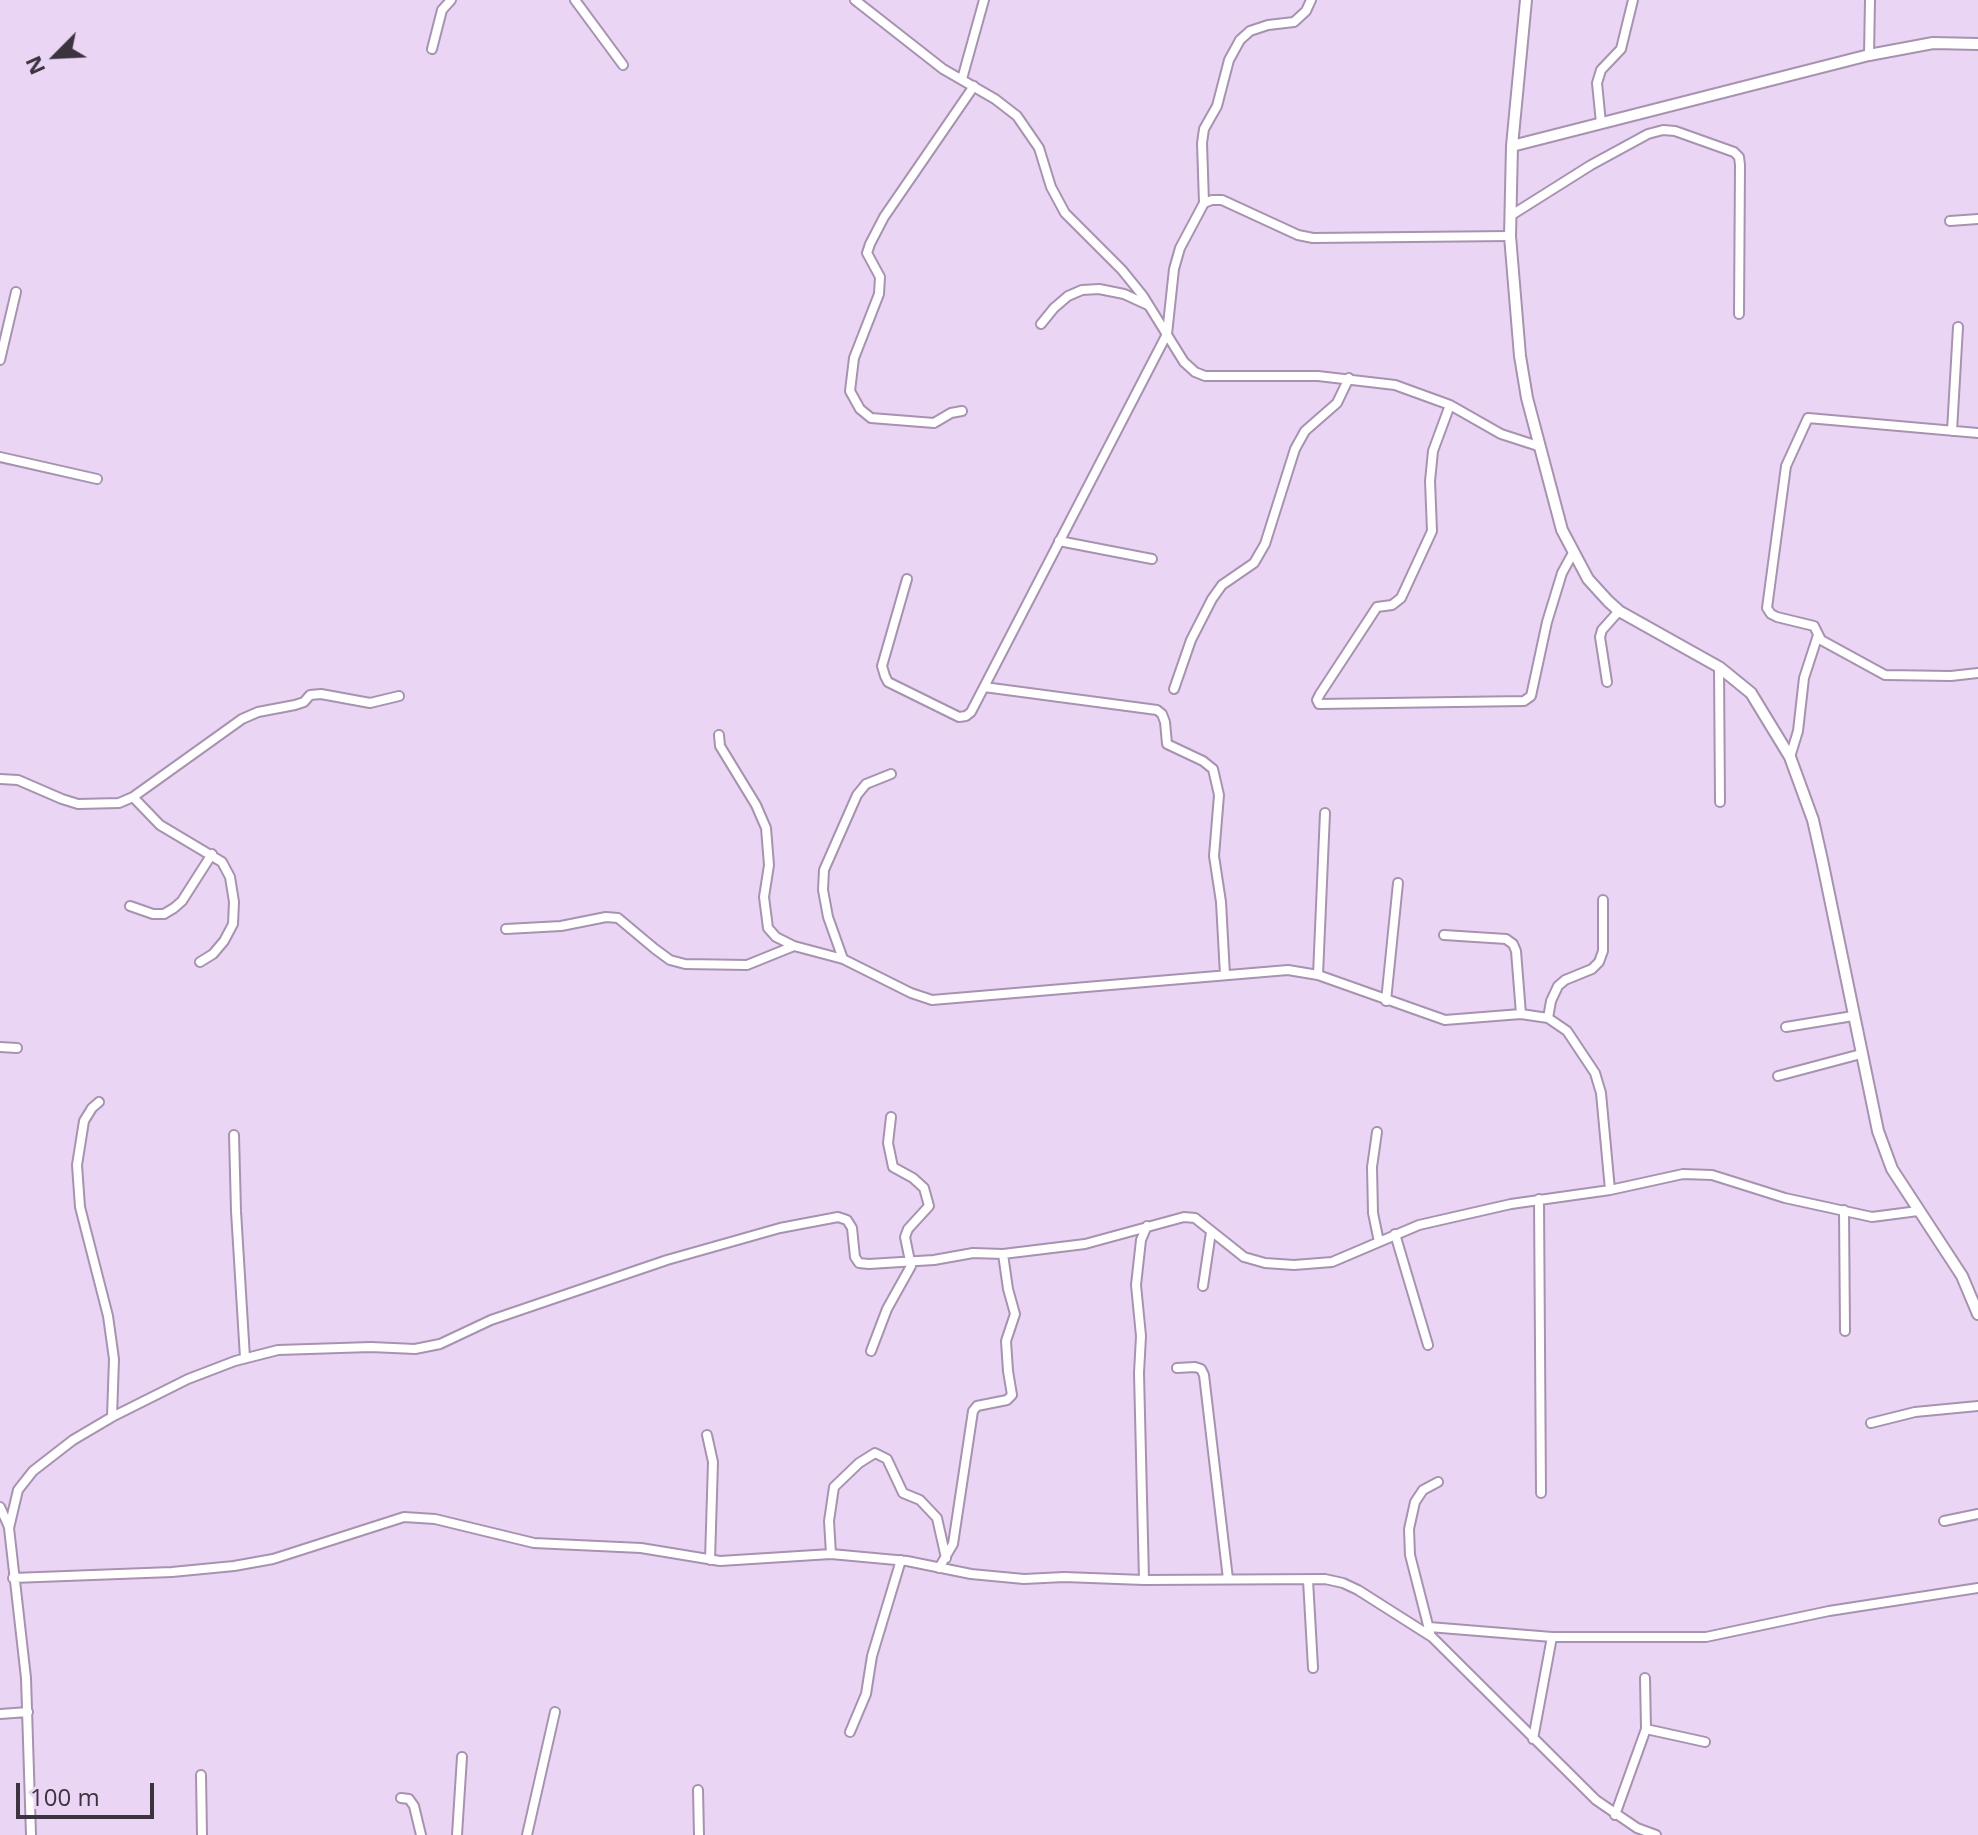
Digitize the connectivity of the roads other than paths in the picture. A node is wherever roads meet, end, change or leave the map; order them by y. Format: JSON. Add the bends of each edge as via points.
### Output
{"nodes":[{"id":1,"x":451,"y":0,"type":"edge"},
{"id":2,"x":575,"y":0,"type":"edge"},
{"id":3,"x":855,"y":0,"type":"edge"},
{"id":4,"x":984,"y":0,"type":"edge"},
{"id":5,"x":1311,"y":0,"type":"edge"},
{"id":6,"x":1526,"y":0,"type":"edge"},
{"id":7,"x":1633,"y":0,"type":"edge"},
{"id":8,"x":1870,"y":0,"type":"edge"},
{"id":9,"x":868,"y":5,"type":"edge"},
{"id":10,"x":1978,"y":44,"type":"edge"},
{"id":11,"x":432,"y":49,"type":"dead end"},
{"id":12,"x":1869,"y":55,"type":"junction"},
{"id":13,"x":623,"y":65,"type":"dead end"},
{"id":14,"x":962,"y":79,"type":"junction"},
{"id":15,"x":974,"y":86,"type":"junction"},
{"id":16,"x":1601,"y":123,"type":"junction"},
{"id":17,"x":1512,"y":146,"type":"junction"},
{"id":18,"x":1204,"y":203,"type":"junction"},
{"id":19,"x":1510,"y":216,"type":"junction"},
{"id":20,"x":1978,"y":219,"type":"edge"},
{"id":21,"x":1950,"y":221,"type":"dead end"},
{"id":22,"x":1510,"y":236,"type":"junction"},
{"id":23,"x":16,"y":292,"type":"dead end"},
{"id":24,"x":1149,"y":306,"type":"junction"},
{"id":25,"x":1739,"y":314,"type":"dead end"},
{"id":26,"x":1041,"y":324,"type":"dead end"},
{"id":27,"x":1958,"y":327,"type":"dead end"},
{"id":28,"x":1167,"y":334,"type":"junction"},
{"id":29,"x":0,"y":360,"type":"edge"},
{"id":30,"x":1349,"y":378,"type":"junction"},
{"id":31,"x":1450,"y":405,"type":"junction"},
{"id":32,"x":962,"y":411,"type":"dead end"},
{"id":33,"x":1952,"y":431,"type":"junction"},
{"id":34,"x":1978,"y":433,"type":"edge"},
{"id":35,"x":1538,"y":446,"type":"junction"},
{"id":36,"x":0,"y":457,"type":"edge"},
{"id":37,"x":97,"y":479,"type":"dead end"},
{"id":38,"x":1059,"y":541,"type":"junction"},
{"id":39,"x":1573,"y":553,"type":"junction"},
{"id":40,"x":1152,"y":559,"type":"dead end"},
{"id":41,"x":907,"y":579,"type":"dead end"},
{"id":42,"x":1619,"y":611,"type":"junction"},
{"id":43,"x":1818,"y":635,"type":"junction"},
{"id":44,"x":1719,"y":667,"type":"junction"},
{"id":45,"x":1978,"y":673,"type":"edge"},
{"id":46,"x":1607,"y":682,"type":"dead end"},
{"id":47,"x":984,"y":687,"type":"junction"},
{"id":48,"x":1174,"y":689,"type":"dead end"},
{"id":49,"x":399,"y":696,"type":"dead end"},
{"id":50,"x":719,"y":735,"type":"dead end"},
{"id":51,"x":1790,"y":757,"type":"junction"},
{"id":52,"x":891,"y":774,"type":"dead end"},
{"id":53,"x":0,"y":779,"type":"edge"},
{"id":54,"x":133,"y":797,"type":"junction"},
{"id":55,"x":1720,"y":802,"type":"dead end"},
{"id":56,"x":1325,"y":813,"type":"dead end"},
{"id":57,"x":212,"y":854,"type":"junction"},
{"id":58,"x":1398,"y":883,"type":"dead end"},
{"id":59,"x":1603,"y":900,"type":"dead end"},
{"id":60,"x":130,"y":906,"type":"dead end"},
{"id":61,"x":506,"y":929,"type":"dead end"},
{"id":62,"x":1444,"y":935,"type":"dead end"},
{"id":63,"x":794,"y":946,"type":"junction"},
{"id":64,"x":843,"y":959,"type":"junction"},
{"id":65,"x":200,"y":962,"type":"dead end"},
{"id":66,"x":1225,"y":975,"type":"junction"},
{"id":67,"x":1318,"y":975,"type":"junction"},
{"id":68,"x":1386,"y":1001,"type":"junction"},
{"id":69,"x":1521,"y":1014,"type":"junction"},
{"id":70,"x":1853,"y":1016,"type":"junction"},
{"id":71,"x":1548,"y":1018,"type":"junction"},
{"id":72,"x":1786,"y":1027,"type":"dead end"},
{"id":73,"x":0,"y":1047,"type":"edge"},
{"id":74,"x":17,"y":1048,"type":"dead end"},
{"id":75,"x":1861,"y":1054,"type":"junction"},
{"id":76,"x":1778,"y":1076,"type":"dead end"},
{"id":77,"x":99,"y":1102,"type":"dead end"},
{"id":78,"x":891,"y":1117,"type":"dead end"},
{"id":79,"x":1377,"y":1132,"type":"dead end"},
{"id":80,"x":234,"y":1135,"type":"dead end"},
{"id":81,"x":1610,"y":1190,"type":"junction"},
{"id":82,"x":1539,"y":1199,"type":"junction"},
{"id":83,"x":1844,"y":1210,"type":"junction"},
{"id":84,"x":1918,"y":1211,"type":"junction"},
{"id":85,"x":1147,"y":1226,"type":"junction"},
{"id":86,"x":1211,"y":1232,"type":"junction"},
{"id":87,"x":1395,"y":1234,"type":"junction"},
{"id":88,"x":1379,"y":1242,"type":"junction"},
{"id":89,"x":1003,"y":1254,"type":"junction"},
{"id":90,"x":909,"y":1262,"type":"junction"},
{"id":91,"x":1203,"y":1286,"type":"dead end"},
{"id":92,"x":1976,"y":1301,"type":"edge"},
{"id":93,"x":1978,"y":1314,"type":"edge"},
{"id":94,"x":1845,"y":1331,"type":"dead end"},
{"id":95,"x":1428,"y":1345,"type":"dead end"},
{"id":96,"x":871,"y":1351,"type":"dead end"},
{"id":97,"x":245,"y":1358,"type":"junction"},
{"id":98,"x":1177,"y":1368,"type":"dead end"},
{"id":99,"x":1978,"y":1406,"type":"edge"},
{"id":100,"x":112,"y":1417,"type":"junction"},
{"id":101,"x":1871,"y":1423,"type":"dead end"},
{"id":102,"x":707,"y":1435,"type":"dead end"},
{"id":103,"x":1438,"y":1482,"type":"dead end"},
{"id":104,"x":1541,"y":1493,"type":"dead end"},
{"id":105,"x":0,"y":1507,"type":"edge"},
{"id":106,"x":1978,"y":1514,"type":"edge"},
{"id":107,"x":1944,"y":1521,"type":"dead end"},
{"id":108,"x":9,"y":1528,"type":"junction"},
{"id":109,"x":831,"y":1554,"type":"junction"},
{"id":110,"x":946,"y":1558,"type":"junction"},
{"id":111,"x":710,"y":1560,"type":"junction"},
{"id":112,"x":901,"y":1560,"type":"junction"},
{"id":113,"x":939,"y":1568,"type":"junction"},
{"id":114,"x":13,"y":1578,"type":"junction"},
{"id":115,"x":1228,"y":1579,"type":"junction"},
{"id":116,"x":1144,"y":1580,"type":"junction"},
{"id":117,"x":1308,"y":1580,"type":"junction"},
{"id":118,"x":1978,"y":1588,"type":"edge"},
{"id":119,"x":1429,"y":1627,"type":"junction"},
{"id":120,"x":1432,"y":1637,"type":"junction"},
{"id":121,"x":1552,"y":1637,"type":"junction"},
{"id":122,"x":1313,"y":1668,"type":"dead end"},
{"id":123,"x":1645,"y":1678,"type":"dead end"},
{"id":124,"x":28,"y":1712,"type":"junction"},
{"id":125,"x":555,"y":1712,"type":"dead end"},
{"id":126,"x":0,"y":1714,"type":"edge"},
{"id":127,"x":1646,"y":1729,"type":"junction"},
{"id":128,"x":850,"y":1732,"type":"dead end"},
{"id":129,"x":1533,"y":1739,"type":"junction"},
{"id":130,"x":1705,"y":1742,"type":"dead end"},
{"id":131,"x":462,"y":1757,"type":"dead end"},
{"id":132,"x":201,"y":1775,"type":"dead end"},
{"id":133,"x":698,"y":1790,"type":"dead end"},
{"id":134,"x":401,"y":1798,"type":"dead end"},
{"id":135,"x":1615,"y":1815,"type":"junction"},
{"id":136,"x":31,"y":1835,"type":"edge"},
{"id":137,"x":202,"y":1835,"type":"edge"},
{"id":138,"x":421,"y":1835,"type":"edge"},
{"id":139,"x":457,"y":1835,"type":"edge"},
{"id":140,"x":527,"y":1835,"type":"edge"},
{"id":141,"x":699,"y":1835,"type":"edge"},
{"id":142,"x":1656,"y":1835,"type":"edge"}],
"edges":[{"from":1,"to":11,"type":"street","via":[[442,10]]},
{"from":2,"to":13,"type":"street"},
{"from":3,"to":9,"type":"street"},
{"from":4,"to":14,"type":"street"},
{"from":5,"to":18,"type":"street","via":[[1294,22],[1250,31],[1229,60],[1217,106],[1204,129]]},
{"from":6,"to":17,"type":"street"},
{"from":7,"to":16,"type":"street","via":[[1621,49],[1601,70],[1597,83]]},
{"from":8,"to":12,"type":"street"},
{"from":9,"to":14,"type":"street","via":[[919,51]]},
{"from":10,"to":12,"type":"street","via":[[1933,43]]},
{"from":12,"to":16,"type":"street"},
{"from":14,"to":15,"type":"street"},
{"from":15,"to":24,"type":"street","via":[[1017,116],[1030,132],[1065,213],[1122,270]]},
{"from":15,"to":32,"type":"street","via":[[870,244],[867,253],[880,277],[879,294],[854,358],[850,391],[871,418],[934,423]]},
{"from":16,"to":17,"type":"street"},
{"from":17,"to":19,"type":"street"},
{"from":18,"to":22,"type":"street","via":[[1222,200],[1313,238]]},
{"from":18,"to":28,"type":"street","via":[[1174,269]]},
{"from":19,"to":22,"type":"street"},
{"from":19,"to":25,"type":"street","via":[[1648,134],[1675,131],[1734,152],[1740,165]]},
{"from":20,"to":21,"type":"street"},
{"from":22,"to":35,"type":"street","via":[[1520,356]]},
{"from":23,"to":29,"type":"street"},
{"from":24,"to":26,"type":"street","via":[[1124,294],[1082,290],[1068,296]]},
{"from":24,"to":28,"type":"street"},
{"from":27,"to":33,"type":"street"},
{"from":28,"to":30,"type":"street","via":[[1184,362],[1205,376]]},
{"from":28,"to":38,"type":"street"},
{"from":30,"to":31,"type":"street","via":[[1395,385]]},
{"from":30,"to":48,"type":"street","via":[[1337,403],[1305,431],[1265,544],[1254,563],[1222,585],[1212,599]]},
{"from":31,"to":35,"type":"street","via":[[1484,427]]},
{"from":31,"to":39,"type":"street","via":[[1433,451],[1432,531],[1401,598],[1377,607],[1320,694],[1319,704],[1524,701],[1531,696],[1547,622]]},
{"from":33,"to":34,"type":"street"},
{"from":33,"to":43,"type":"street","via":[[1808,418],[1786,466],[1767,608],[1777,617],[1814,626]]},
{"from":35,"to":39,"type":"street"},
{"from":36,"to":37,"type":"street"},
{"from":38,"to":40,"type":"street"},
{"from":38,"to":47,"type":"street"},
{"from":39,"to":42,"type":"street","via":[[1588,579]]},
{"from":41,"to":47,"type":"street","via":[[882,666],[888,682],[959,717],[971,712]]},
{"from":42,"to":44,"type":"street"},
{"from":42,"to":46,"type":"street","via":[[1600,637]]},
{"from":43,"to":45,"type":"street","via":[[1885,675]]},
{"from":43,"to":51,"type":"street","via":[[1804,678]]},
{"from":44,"to":51,"type":"street","via":[[1751,693]]},
{"from":44,"to":55,"type":"street"},
{"from":47,"to":66,"type":"street","via":[[1157,710],[1165,722],[1167,744],[1213,769],[1219,795],[1214,856]]},
{"from":49,"to":54,"type":"street","via":[[370,703],[310,695],[295,705],[258,712]]},
{"from":50,"to":63,"type":"street","via":[[720,746],[766,828],[768,928]]},
{"from":51,"to":70,"type":"street","via":[[1816,833]]},
{"from":52,"to":64,"type":"street","via":[[866,784],[857,795],[824,870],[828,917]]},
{"from":53,"to":54,"type":"street","via":[[18,780],[78,804],[119,803]]},
{"from":54,"to":57,"type":"street","via":[[160,825]]},
{"from":56,"to":67,"type":"street"},
{"from":57,"to":60,"type":"street","via":[[174,908],[153,914]]},
{"from":57,"to":65,"type":"street","via":[[230,877],[233,924],[213,954]]},
{"from":58,"to":68,"type":"street"},
{"from":59,"to":71,"type":"street","via":[[1599,962],[1558,986]]},
{"from":61,"to":63,"type":"street","via":[[618,918],[670,960],[685,964],[747,965]]},
{"from":62,"to":69,"type":"street","via":[[1506,939],[1513,944]]},
{"from":63,"to":64,"type":"street"},
{"from":64,"to":66,"type":"street","via":[[932,1000]]},
{"from":66,"to":67,"type":"street","via":[[1277,970]]},
{"from":67,"to":68,"type":"street"},
{"from":68,"to":69,"type":"street","via":[[1445,1020]]},
{"from":69,"to":71,"type":"street"},
{"from":70,"to":72,"type":"street"},
{"from":70,"to":75,"type":"street"},
{"from":71,"to":81,"type":"street","via":[[1567,1031],[1595,1073]]},
{"from":73,"to":74,"type":"street"},
{"from":75,"to":76,"type":"street"},
{"from":75,"to":84,"type":"street","via":[[1878,1131],[1892,1169]]},
{"from":77,"to":100,"type":"street","via":[[84,1121],[77,1165],[80,1207],[114,1359]]},
{"from":78,"to":90,"type":"street","via":[[888,1143],[893,1167],[913,1178],[928,1197],[929,1206],[905,1237]]},
{"from":79,"to":88,"type":"street","via":[[1372,1167]]},
{"from":80,"to":97,"type":"street"},
{"from":81,"to":82,"type":"street"},
{"from":81,"to":83,"type":"street","via":[[1683,1174],[1712,1175]]},
{"from":82,"to":87,"type":"street"},
{"from":82,"to":104,"type":"street"},
{"from":83,"to":84,"type":"street","via":[[1872,1217]]},
{"from":83,"to":94,"type":"street"},
{"from":84,"to":92,"type":"street"},
{"from":85,"to":86,"type":"street","via":[[1195,1218]]},
{"from":85,"to":89,"type":"street","via":[[1085,1244]]},
{"from":85,"to":116,"type":"street","via":[[1136,1285]]},
{"from":86,"to":88,"type":"street","via":[[1244,1257],[1294,1265],[1332,1262]]},
{"from":86,"to":91,"type":"street"},
{"from":87,"to":88,"type":"street"},
{"from":87,"to":95,"type":"street"},
{"from":89,"to":90,"type":"street"},
{"from":89,"to":110,"type":"street","via":[[1015,1314],[1006,1341],[1012,1395],[973,1411],[956,1528]]},
{"from":90,"to":96,"type":"street"},
{"from":90,"to":97,"type":"street","via":[[859,1263],[852,1228],[838,1217],[667,1260],[491,1320],[440,1344],[415,1349],[278,1350]]},
{"from":92,"to":93,"type":"street"},
{"from":97,"to":100,"type":"street"},
{"from":98,"to":115,"type":"street","via":[[1195,1367],[1204,1375]]},
{"from":99,"to":101,"type":"street"},
{"from":100,"to":108,"type":"street","via":[[33,1471],[18,1490]]},
{"from":102,"to":111,"type":"street","via":[[713,1462]]},
{"from":103,"to":119,"type":"street","via":[[1415,1502],[1409,1529],[1410,1555]]},
{"from":105,"to":108,"type":"street"},
{"from":106,"to":107,"type":"street"},
{"from":108,"to":114,"type":"street"},
{"from":109,"to":110,"type":"street","via":[[834,1487],[875,1453],[887,1459],[903,1493],[920,1500],[937,1518]]},
{"from":109,"to":111,"type":"street"},
{"from":109,"to":112,"type":"street"},
{"from":110,"to":113,"type":"street"},
{"from":111,"to":114,"type":"street","via":[[641,1548],[534,1543],[435,1519],[404,1517],[273,1559],[234,1566]]},
{"from":112,"to":113,"type":"street"},
{"from":112,"to":128,"type":"street","via":[[866,1694]]},
{"from":113,"to":116,"type":"street","via":[[1024,1579]]},
{"from":114,"to":124,"type":"street"},
{"from":115,"to":116,"type":"street"},
{"from":115,"to":117,"type":"street"},
{"from":117,"to":120,"type":"street","via":[[1343,1583]]},
{"from":117,"to":122,"type":"street"},
{"from":118,"to":121,"type":"street","via":[[1706,1637]]},
{"from":119,"to":120,"type":"street"},
{"from":119,"to":121,"type":"street"},
{"from":120,"to":129,"type":"street"},
{"from":121,"to":129,"type":"street"},
{"from":123,"to":127,"type":"street"},
{"from":124,"to":126,"type":"street"},
{"from":124,"to":136,"type":"street"},
{"from":125,"to":140,"type":"street"},
{"from":127,"to":130,"type":"street"},
{"from":127,"to":135,"type":"street"},
{"from":129,"to":135,"type":"street"},
{"from":131,"to":139,"type":"street"},
{"from":132,"to":137,"type":"street"},
{"from":133,"to":141,"type":"street"},
{"from":134,"to":138,"type":"street","via":[[414,1806]]},
{"from":135,"to":142,"type":"street"}]}
